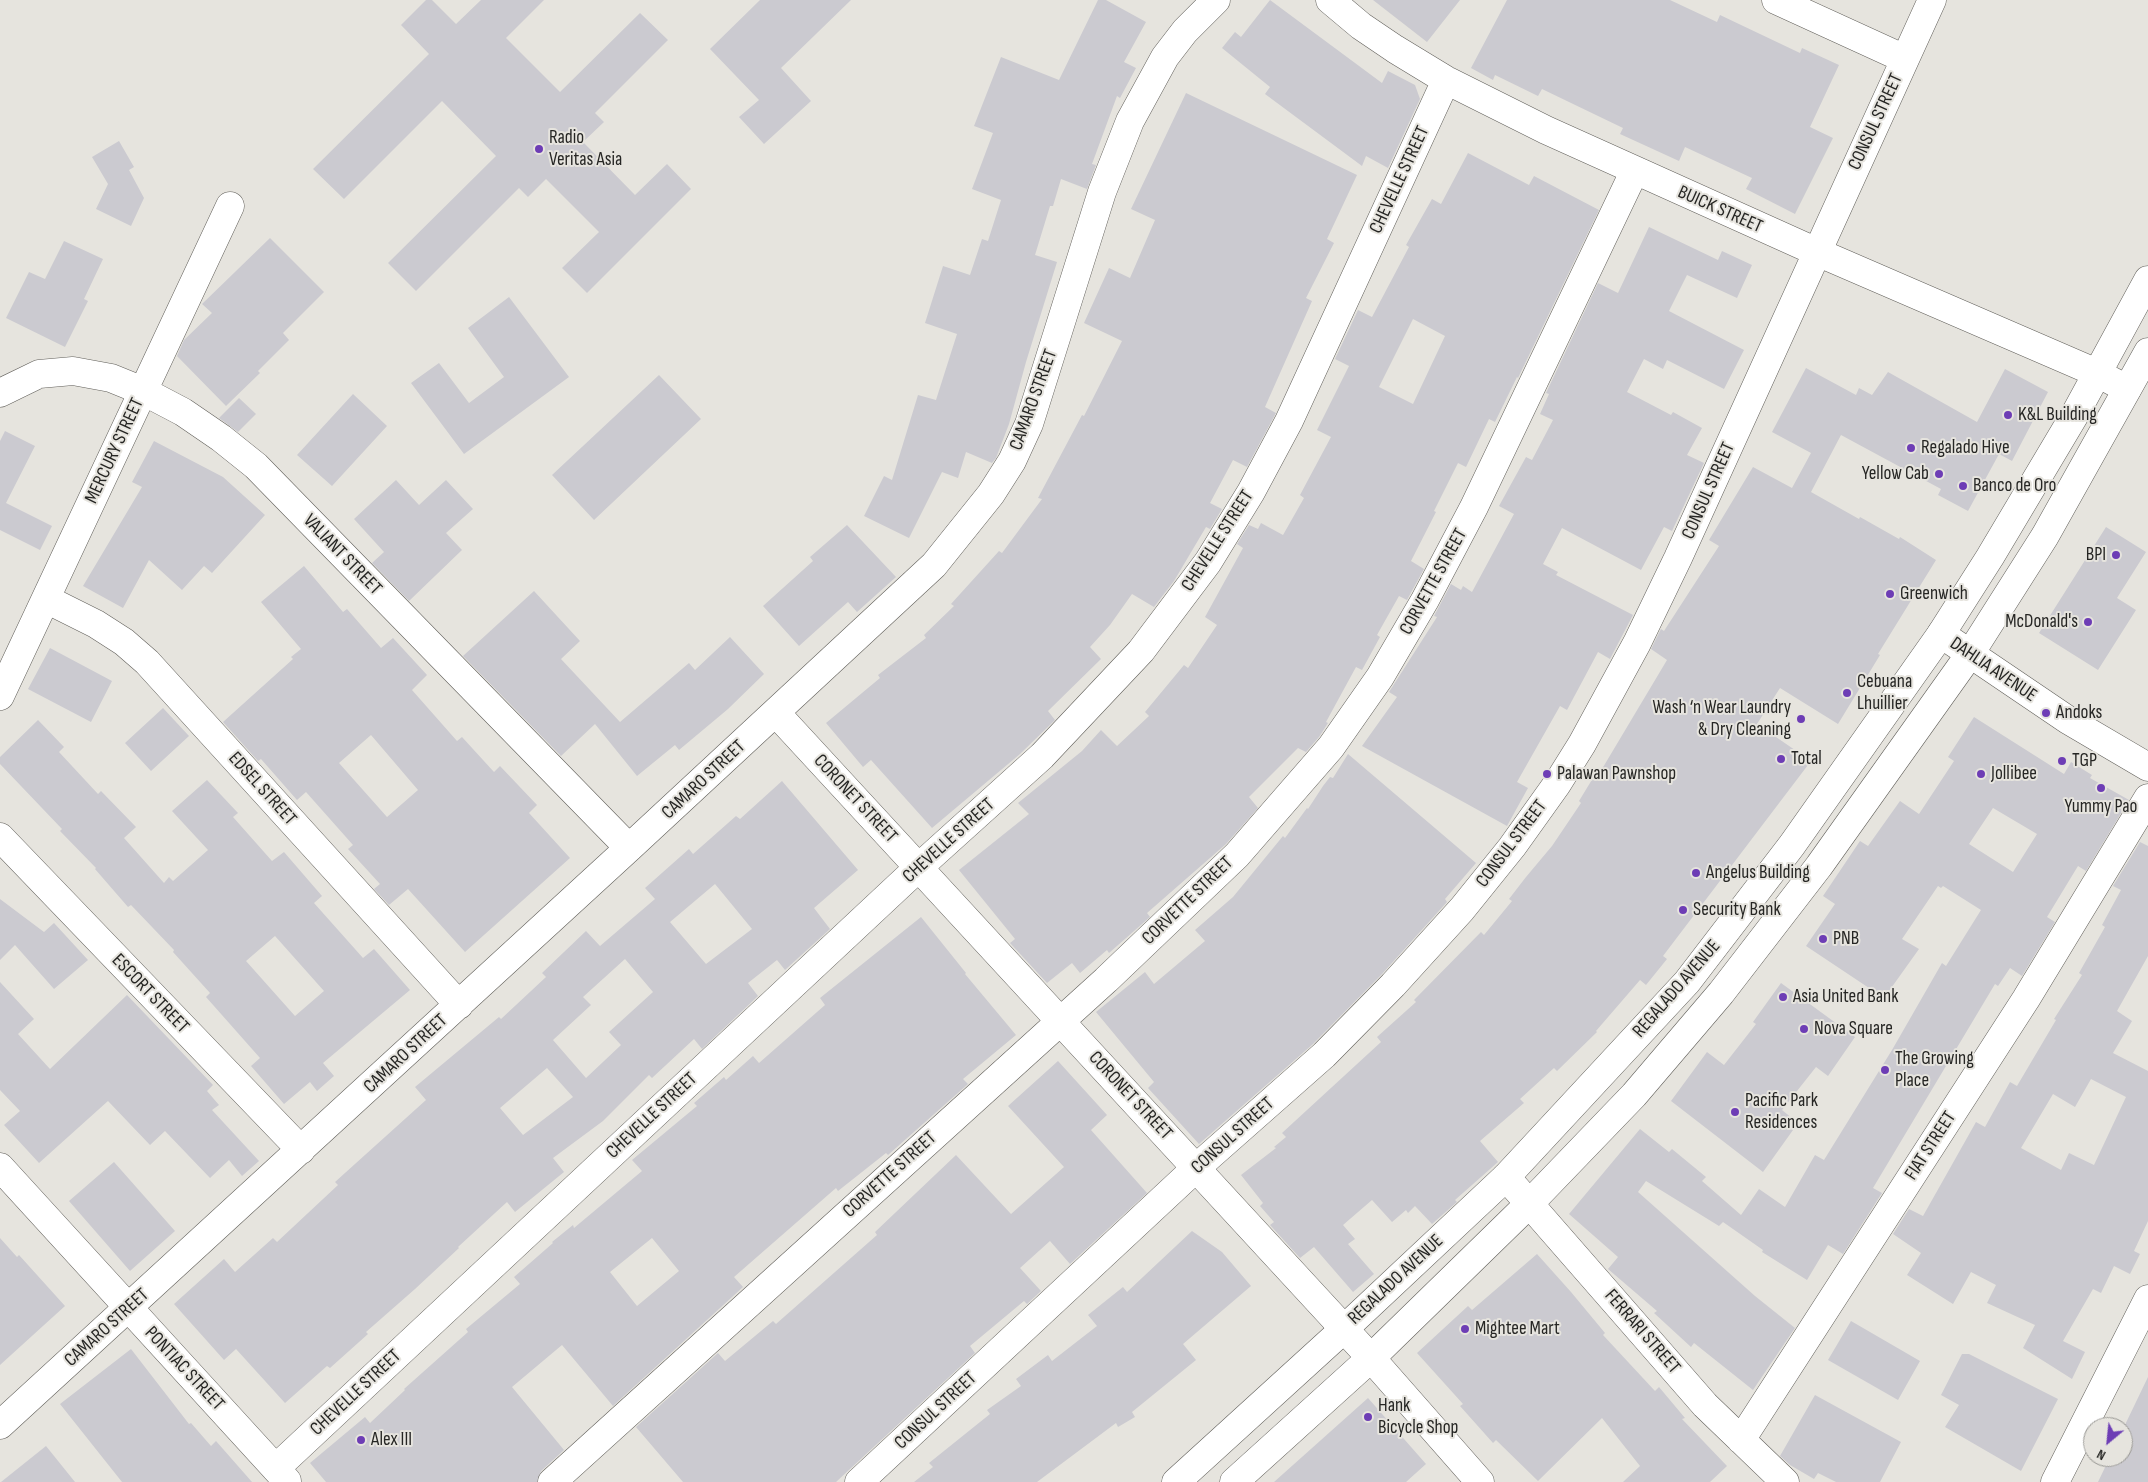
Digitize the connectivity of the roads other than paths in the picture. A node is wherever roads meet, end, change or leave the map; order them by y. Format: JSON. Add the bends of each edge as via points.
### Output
{"nodes":[{"id":1,"x":1216,"y":0,"type":"edge"},
{"id":2,"x":1330,"y":0,"type":"edge"},
{"id":3,"x":1776,"y":0,"type":"edge"},
{"id":4,"x":1932,"y":0,"type":"edge"},
{"id":5,"x":1905,"y":59,"type":"junction"},
{"id":6,"x":1446,"y":80,"type":"junction"},
{"id":7,"x":1634,"y":172,"type":"junction"},
{"id":8,"x":230,"y":206,"type":"dead end"},
{"id":9,"x":1817,"y":252,"type":"junction"},
{"id":10,"x":2148,"y":280,"type":"edge"},
{"id":11,"x":2148,"y":352,"type":"edge"},
{"id":12,"x":2097,"y":374,"type":"junction"},
{"id":13,"x":2127,"y":389,"type":"junction"},
{"id":14,"x":143,"y":391,"type":"junction"},
{"id":15,"x":0,"y":393,"type":"edge"},
{"id":16,"x":46,"y":599,"type":"junction"},
{"id":17,"x":1941,"y":634,"type":"junction"},
{"id":18,"x":1970,"y":654,"type":"junction"},
{"id":19,"x":0,"y":696,"type":"edge"},
{"id":20,"x":776,"y":713,"type":"junction"},
{"id":21,"x":2148,"y":767,"type":"edge"},
{"id":22,"x":2148,"y":798,"type":"edge"},
{"id":23,"x":0,"y":837,"type":"edge"},
{"id":24,"x":629,"y":848,"type":"junction"},
{"id":25,"x":918,"y":868,"type":"junction"},
{"id":26,"x":459,"y":1005,"type":"junction"},
{"id":27,"x":1060,"y":1021,"type":"junction"},
{"id":28,"x":301,"y":1150,"type":"junction"},
{"id":29,"x":0,"y":1167,"type":"edge"},
{"id":30,"x":1196,"y":1168,"type":"junction"},
{"id":31,"x":1506,"y":1177,"type":"junction"},
{"id":32,"x":1530,"y":1203,"type":"junction"},
{"id":33,"x":2148,"y":1299,"type":"edge"},
{"id":34,"x":129,"y":1309,"type":"junction"},
{"id":35,"x":1344,"y":1329,"type":"junction"},
{"id":36,"x":1371,"y":1358,"type":"junction"},
{"id":37,"x":0,"y":1425,"type":"edge"},
{"id":38,"x":1741,"y":1440,"type":"junction"},
{"id":39,"x":282,"y":1475,"type":"edge"},
{"id":40,"x":552,"y":1482,"type":"edge"},
{"id":41,"x":859,"y":1482,"type":"edge"},
{"id":42,"x":1176,"y":1482,"type":"edge"},
{"id":43,"x":1234,"y":1482,"type":"edge"},
{"id":44,"x":1480,"y":1482,"type":"edge"},
{"id":45,"x":1786,"y":1482,"type":"edge"},
{"id":46,"x":2055,"y":1482,"type":"edge"}],
"edges":[{"from":1,"to":20,"type":"street","name":"CAMARO STREET","via":[[1184,31],[1165,57],[1130,121],[1102,192],[1029,424],[992,494],[934,565]]},
{"from":2,"to":6,"type":"street","name":"BUICK STREET","via":[[1361,26]]},
{"from":3,"to":5,"type":"street"},
{"from":4,"to":5,"type":"street","name":"CONSUL STREET"},
{"from":5,"to":9,"type":"street","name":"CONSUL STREET"},
{"from":6,"to":7,"type":"street","name":"BUICK STREET"},
{"from":6,"to":25,"type":"street","name":"CHEVELLE STREET","via":[[1289,421],[1208,562],[1142,651],[1042,756]]},
{"from":7,"to":9,"type":"street","name":"BUICK STREET"},
{"from":7,"to":27,"type":"street","name":"CORVETTE STREET","via":[[1474,507],[1380,677],[1331,747],[1236,855]]},
{"from":8,"to":14,"type":"street","name":"MERCURY STREET"},
{"from":9,"to":12,"type":"street","name":"BUICK STREET"},
{"from":9,"to":30,"type":"street","name":"CONSUL STREET","via":[[1638,643],[1558,784],[1462,909],[1394,985],[1324,1055]]},
{"from":10,"to":12,"type":"street","name":"REGALADO AVENUE"},
{"from":11,"to":13,"type":"street","name":"REGALADO AVENUE"},
{"from":12,"to":13,"type":"street","name":"BUICK STREET"},
{"from":12,"to":17,"type":"street","name":"REGALADO AVENUE"},
{"from":13,"to":18,"type":"street","name":"REGALADO AVENUE","via":[[2045,536]]},
{"from":14,"to":15,"type":"street","name":"VALIANT STREET","via":[[110,378],[73,372],[39,374]]},
{"from":14,"to":16,"type":"street","name":"MERCURY STREET"},
{"from":14,"to":24,"type":"street","name":"VALIANT STREET","via":[[183,412],[256,466]]},
{"from":16,"to":19,"type":"street","name":"MERCURY STREET"},
{"from":16,"to":26,"type":"street","name":"EDSEL STREET","via":[[96,624],[147,662]]},
{"from":17,"to":18,"type":"street","name":"DAHLIA AVENUE"},
{"from":17,"to":31,"type":"street","name":"REGALADO AVENUE","via":[[1792,846],[1687,982]]},
{"from":18,"to":21,"type":"street","name":"DAHLIA AVENUE","via":[[2068,720]]},
{"from":18,"to":32,"type":"street","name":"REGALADO AVENUE","via":[[1819,866],[1722,994],[1634,1095]]},
{"from":20,"to":24,"type":"street","name":"CAMARO STREET"},
{"from":20,"to":25,"type":"street","name":"CORONET STREET"},
{"from":22,"to":38,"type":"street","name":"FIAT STREET","via":[[2026,999]]},
{"from":23,"to":28,"type":"street","name":"ESCORT STREET"},
{"from":24,"to":26,"type":"street","name":"CAMARO STREET"},
{"from":25,"to":27,"type":"street","name":"CORONET STREET"},
{"from":25,"to":39,"type":"street","name":"CHEVELLE STREET"},
{"from":26,"to":28,"type":"street","name":"CAMARO STREET"},
{"from":27,"to":30,"type":"street","name":"CORONET STREET"},
{"from":27,"to":40,"type":"street","name":"CORVETTE STREET"},
{"from":28,"to":34,"type":"street","name":"CAMARO STREET"},
{"from":29,"to":34,"type":"street","name":"PONTIAC STREET"},
{"from":30,"to":35,"type":"street","name":"CORONET STREET"},
{"from":30,"to":41,"type":"street","name":"CONSUL STREET"},
{"from":31,"to":32,"type":"street","name":"FERRARI STREET"},
{"from":31,"to":35,"type":"street","name":"REGALADO AVENUE"},
{"from":32,"to":36,"type":"street","name":"REGALADO AVENUE"},
{"from":32,"to":38,"type":"street","name":"FERRARI STREET","via":[[1705,1405]]},
{"from":33,"to":46,"type":"street"},
{"from":34,"to":37,"type":"street","name":"CAMARO STREET"},
{"from":34,"to":39,"type":"street","name":"PONTIAC STREET"},
{"from":35,"to":36,"type":"street","name":"CORONET STREET"},
{"from":35,"to":42,"type":"street","name":"REGALADO AVENUE"},
{"from":36,"to":43,"type":"street","name":"REGALADO AVENUE"},
{"from":36,"to":44,"type":"street","name":"CORONET STREET"},
{"from":38,"to":45,"type":"street","name":"FERRARI STREET"}]}
